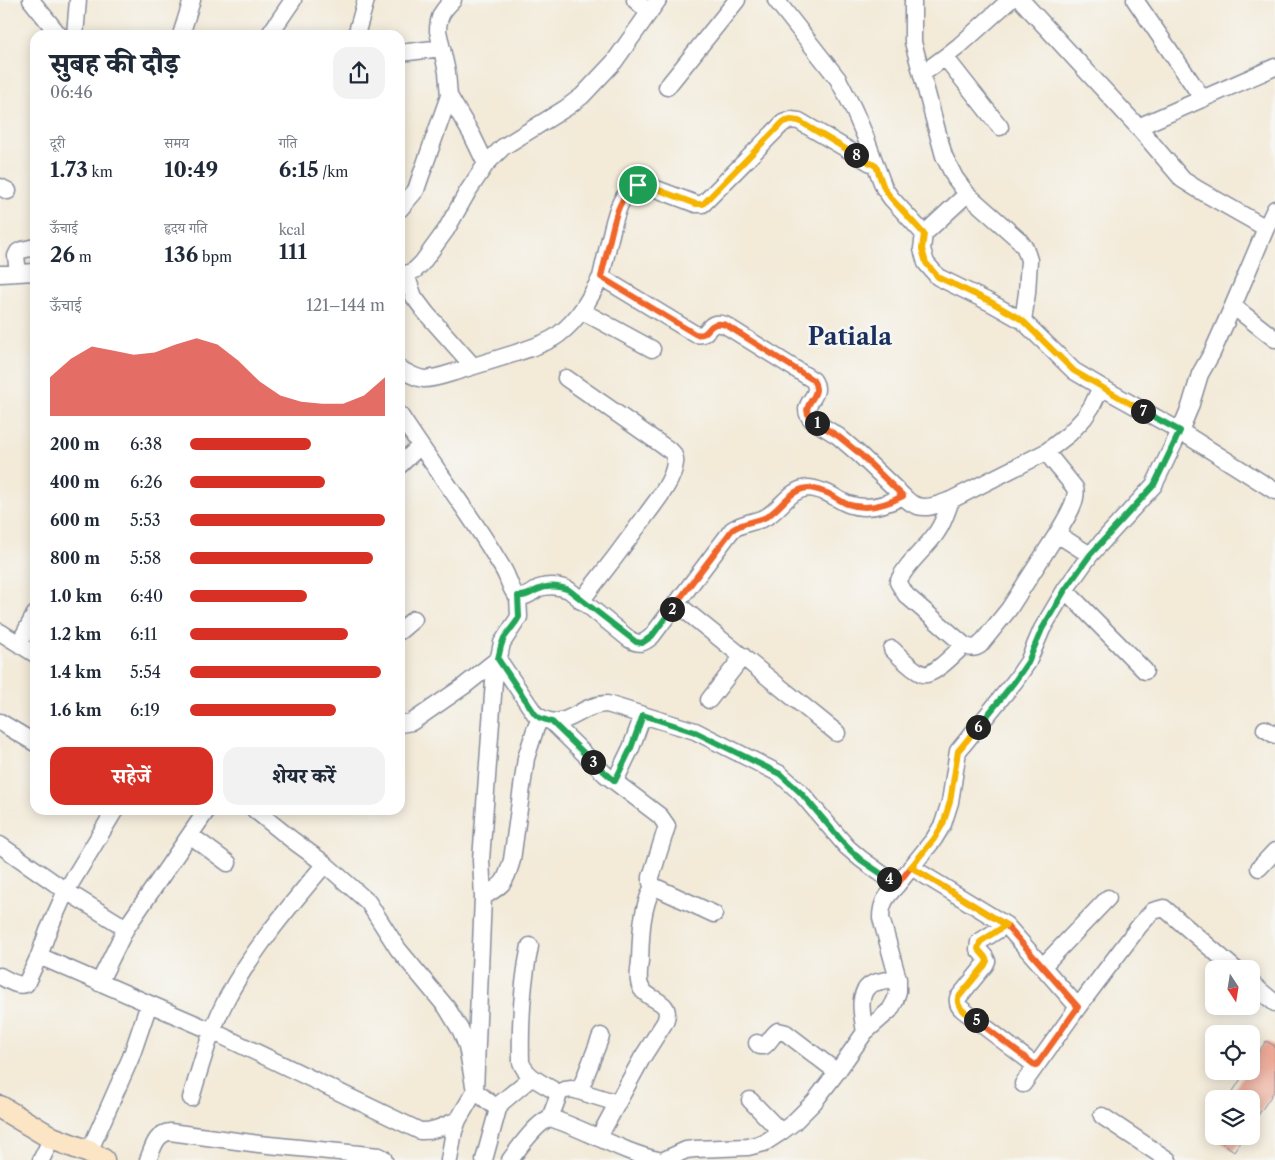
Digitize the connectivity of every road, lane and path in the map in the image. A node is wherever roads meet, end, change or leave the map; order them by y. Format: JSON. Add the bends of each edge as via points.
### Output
{"nodes":[{"id":1,"x":32,"y":0,"type":"edge"},
{"id":2,"x":78,"y":0,"type":"edge"},
{"id":3,"x":192,"y":0,"type":"edge"},
{"id":4,"x":292,"y":0,"type":"edge"},
{"id":5,"x":366,"y":0,"type":"edge"},
{"id":6,"x":635,"y":0,"type":"edge"},
{"id":7,"x":737,"y":0,"type":"edge"},
{"id":8,"x":776,"y":0,"type":"edge"},
{"id":9,"x":913,"y":0,"type":"edge"},
{"id":10,"x":1010,"y":0,"type":"edge"},
{"id":11,"x":1021,"y":0,"type":"edge"},
{"id":12,"x":1134,"y":0,"type":"edge"},
{"id":13,"x":445,"y":3,"type":"edge"},
{"id":14,"x":654,"y":6,"type":"edge"},
{"id":15,"x":55,"y":30,"type":"edge"},
{"id":16,"x":75,"y":30,"type":"edge"},
{"id":17,"x":183,"y":30,"type":"edge"},
{"id":18,"x":272,"y":30,"type":"edge"},
{"id":19,"x":357,"y":30,"type":"edge"},
{"id":20,"x":442,"y":48,"type":"junction"},
{"id":21,"x":405,"y":52,"type":"edge"},
{"id":22,"x":945,"y":57,"type":"junction"},
{"id":23,"x":1275,"y":67,"type":"edge"},
{"id":24,"x":922,"y":74,"type":"junction"},
{"id":25,"x":667,"y":86,"type":"dead end"},
{"id":26,"x":449,"y":96,"type":"junction"},
{"id":27,"x":1203,"y":99,"type":"junction"},
{"id":28,"x":1000,"y":127,"type":"dead end"},
{"id":29,"x":1138,"y":128,"type":"junction"},
{"id":30,"x":486,"y":164,"type":"junction"},
{"id":31,"x":876,"y":166,"type":"junction"},
{"id":32,"x":967,"y":194,"type":"junction"},
{"id":33,"x":405,"y":203,"type":"edge"},
{"id":34,"x":1275,"y":209,"type":"edge"},
{"id":35,"x":1266,"y":228,"type":"junction"},
{"id":36,"x":924,"y":234,"type":"junction"},
{"id":37,"x":30,"y":248,"type":"edge"},
{"id":38,"x":30,"y":272,"type":"edge"},
{"id":39,"x":18,"y":273,"type":"junction"},
{"id":40,"x":0,"y":274,"type":"edge"},
{"id":41,"x":405,"y":275,"type":"edge"},
{"id":42,"x":601,"y":277,"type":"junction"},
{"id":43,"x":405,"y":280,"type":"edge"},
{"id":44,"x":1233,"y":306,"type":"junction"},
{"id":45,"x":582,"y":311,"type":"junction"},
{"id":46,"x":1022,"y":320,"type":"junction"},
{"id":47,"x":1275,"y":339,"type":"edge"},
{"id":48,"x":652,"y":350,"type":"dead end"},
{"id":49,"x":473,"y":366,"type":"junction"},
{"id":50,"x":405,"y":372,"type":"edge"},
{"id":51,"x":566,"y":378,"type":"dead end"},
{"id":52,"x":1101,"y":387,"type":"junction"},
{"id":53,"x":405,"y":423,"type":"edge"},
{"id":54,"x":1180,"y":431,"type":"junction"},
{"id":55,"x":420,"y":446,"type":"junction"},
{"id":56,"x":1046,"y":452,"type":"junction"},
{"id":57,"x":405,"y":460,"type":"edge"},
{"id":58,"x":1275,"y":491,"type":"edge"},
{"id":59,"x":903,"y":496,"type":"junction"},
{"id":60,"x":951,"y":500,"type":"junction"},
{"id":61,"x":1057,"y":534,"type":"junction"},
{"id":62,"x":1090,"y":555,"type":"junction"},
{"id":63,"x":1065,"y":590,"type":"junction"},
{"id":64,"x":518,"y":596,"type":"junction"},
{"id":65,"x":581,"y":601,"type":"junction"},
{"id":66,"x":676,"y":603,"type":"junction"},
{"id":67,"x":414,"y":619,"type":"dead end"},
{"id":68,"x":30,"y":623,"type":"edge"},
{"id":69,"x":405,"y":627,"type":"edge"},
{"id":70,"x":0,"y":632,"type":"edge"},
{"id":71,"x":19,"y":644,"type":"junction"},
{"id":72,"x":964,"y":645,"type":"junction"},
{"id":73,"x":892,"y":649,"type":"dead end"},
{"id":74,"x":30,"y":651,"type":"edge"},
{"id":75,"x":742,"y":656,"type":"junction"},
{"id":76,"x":498,"y":659,"type":"junction"},
{"id":77,"x":1145,"y":671,"type":"dead end"},
{"id":78,"x":709,"y":700,"type":"dead end"},
{"id":79,"x":643,"y":715,"type":"junction"},
{"id":80,"x":546,"y":720,"type":"junction"},
{"id":81,"x":0,"y":722,"type":"edge"},
{"id":82,"x":405,"y":723,"type":"edge"},
{"id":83,"x":837,"y":733,"type":"dead end"},
{"id":84,"x":30,"y":740,"type":"edge"},
{"id":85,"x":615,"y":781,"type":"junction"},
{"id":86,"x":112,"y":815,"type":"edge"},
{"id":87,"x":204,"y":815,"type":"edge"},
{"id":88,"x":263,"y":815,"type":"edge"},
{"id":89,"x":190,"y":835,"type":"junction"},
{"id":90,"x":0,"y":845,"type":"edge"},
{"id":91,"x":1275,"y":851,"type":"edge"},
{"id":92,"x":228,"y":863,"type":"dead end"},
{"id":93,"x":325,"y":864,"type":"junction"},
{"id":94,"x":911,"y":867,"type":"junction"},
{"id":95,"x":1259,"y":868,"type":"dead end"},
{"id":96,"x":897,"y":885,"type":"junction"},
{"id":97,"x":653,"y":886,"type":"junction"},
{"id":98,"x":66,"y":891,"type":"junction"},
{"id":99,"x":483,"y":896,"type":"junction"},
{"id":100,"x":1108,"y":898,"type":"dead end"},
{"id":101,"x":714,"y":914,"type":"dead end"},
{"id":102,"x":1006,"y":925,"type":"junction"},
{"id":103,"x":126,"y":928,"type":"junction"},
{"id":104,"x":530,"y":946,"type":"dead end"},
{"id":105,"x":39,"y":956,"type":"junction"},
{"id":106,"x":1225,"y":960,"type":"edge"},
{"id":107,"x":1043,"y":966,"type":"junction"},
{"id":108,"x":0,"y":976,"type":"edge"},
{"id":109,"x":898,"y":979,"type":"junction"},
{"id":110,"x":99,"y":983,"type":"junction"},
{"id":111,"x":1260,"y":990,"type":"edge"},
{"id":112,"x":1275,"y":1003,"type":"edge"},
{"id":113,"x":148,"y":1004,"type":"junction"},
{"id":114,"x":1078,"y":1007,"type":"junction"},
{"id":115,"x":212,"y":1031,"type":"junction"},
{"id":116,"x":865,"y":1032,"type":"junction"},
{"id":117,"x":601,"y":1036,"type":"dead end"},
{"id":118,"x":757,"y":1043,"type":"dead end"},
{"id":119,"x":1036,"y":1066,"type":"junction"},
{"id":120,"x":838,"y":1072,"type":"junction"},
{"id":121,"x":532,"y":1077,"type":"junction"},
{"id":122,"x":1024,"y":1084,"type":"dead end"},
{"id":123,"x":580,"y":1090,"type":"junction"},
{"id":124,"x":475,"y":1091,"type":"junction"},
{"id":125,"x":558,"y":1093,"type":"junction"},
{"id":126,"x":191,"y":1098,"type":"dead end"},
{"id":127,"x":750,"y":1100,"type":"dead end"},
{"id":128,"x":617,"y":1103,"type":"junction"},
{"id":129,"x":0,"y":1107,"type":"edge"},
{"id":130,"x":498,"y":1109,"type":"junction"},
{"id":131,"x":1102,"y":1116,"type":"dead end"},
{"id":132,"x":550,"y":1118,"type":"junction"},
{"id":133,"x":458,"y":1120,"type":"junction"},
{"id":134,"x":781,"y":1132,"type":"junction"},
{"id":135,"x":599,"y":1137,"type":"junction"},
{"id":136,"x":52,"y":1138,"type":"junction"},
{"id":137,"x":96,"y":1156,"type":"edge"},
{"id":138,"x":40,"y":1160,"type":"edge"},
{"id":139,"x":148,"y":1160,"type":"edge"},
{"id":140,"x":384,"y":1160,"type":"edge"},
{"id":141,"x":449,"y":1160,"type":"edge"},
{"id":142,"x":484,"y":1160,"type":"edge"},
{"id":143,"x":510,"y":1160,"type":"edge"},
{"id":144,"x":658,"y":1160,"type":"edge"},
{"id":145,"x":664,"y":1160,"type":"edge"},
{"id":146,"x":1168,"y":1160,"type":"edge"}],
"edges":[{"from":1,"to":15,"type":"street"},
{"from":2,"to":16,"type":"street"},
{"from":3,"to":17,"type":"street"},
{"from":4,"to":18,"type":"street"},
{"from":5,"to":19,"type":"street"},
{"from":6,"to":14,"type":"street"},
{"from":7,"to":25,"type":"street"},
{"from":8,"to":31,"type":"street","via":[[838,80]]},
{"from":9,"to":24,"type":"street","via":[[913,42]]},
{"from":10,"to":22,"type":"street"},
{"from":11,"to":29,"type":"street"},
{"from":12,"to":27,"type":"street"},
{"from":13,"to":20,"type":"street","via":[[438,24]]},
{"from":14,"to":30,"type":"street","via":[[614,62],[582,96],[503,147]]},
{"from":20,"to":21,"type":"street"},
{"from":20,"to":26,"type":"street"},
{"from":22,"to":24,"type":"street"},
{"from":22,"to":28,"type":"street"},
{"from":23,"to":27,"type":"street"},
{"from":24,"to":32,"type":"street","via":[[944,156]]},
{"from":26,"to":30,"type":"street"},
{"from":26,"to":33,"type":"street","via":[[416,190]]},
{"from":27,"to":29,"type":"street"},
{"from":29,"to":35,"type":"street","via":[[1183,180]]},
{"from":30,"to":41,"type":"street","via":[[422,263]]},
{"from":31,"to":36,"type":"street","via":[[891,198]]},
{"from":31,"to":42,"type":"street","via":[[799,121],[783,122],[703,204],[643,184],[632,188],[616,214]]},
{"from":32,"to":36,"type":"street"},
{"from":32,"to":46,"type":"street","via":[[1025,248],[1029,260]]},
{"from":34,"to":35,"type":"street"},
{"from":35,"to":44,"type":"street"},
{"from":36,"to":46,"type":"street","via":[[922,249],[926,263],[938,277]]},
{"from":37,"to":39,"type":"street","via":[[18,252],[16,256]]},
{"from":38,"to":39,"type":"street"},
{"from":39,"to":40,"type":"street"},
{"from":42,"to":45,"type":"street"},
{"from":42,"to":59,"type":"street","via":[[695,334],[701,336],[718,323],[726,325],[813,380],[817,389],[807,407],[809,416],[860,454]]},
{"from":43,"to":49,"type":"street","via":[[426,313]]},
{"from":44,"to":47,"type":"street"},
{"from":44,"to":54,"type":"street","via":[[1200,374]]},
{"from":45,"to":48,"type":"street"},
{"from":45,"to":49,"type":"street","via":[[549,340]]},
{"from":46,"to":52,"type":"street","via":[[1074,371]]},
{"from":49,"to":50,"type":"street","via":[[425,379]]},
{"from":51,"to":65,"type":"street","via":[[672,452],[676,463],[660,496]]},
{"from":52,"to":54,"type":"street"},
{"from":52,"to":56,"type":"street","via":[[1084,418]]},
{"from":53,"to":55,"type":"street"},
{"from":54,"to":58,"type":"street"},
{"from":54,"to":62,"type":"street","via":[[1154,485]]},
{"from":55,"to":57,"type":"street"},
{"from":55,"to":64,"type":"street","via":[[471,517]]},
{"from":56,"to":60,"type":"street"},
{"from":56,"to":61,"type":"street","via":[[1077,493]]},
{"from":59,"to":60,"type":"street","via":[[914,505],[924,507]]},
{"from":59,"to":66,"type":"street","via":[[888,504],[861,508],[811,488],[802,489],[770,515],[732,530]]},
{"from":60,"to":72,"type":"street","via":[[937,533],[898,582],[906,595]]},
{"from":61,"to":62,"type":"street"},
{"from":61,"to":72,"type":"street","via":[[989,635],[975,648]]},
{"from":62,"to":63,"type":"street"},
{"from":63,"to":77,"type":"street"},
{"from":63,"to":94,"type":"street","via":[[1042,629],[1028,662],[958,751],[943,824]]},
{"from":64,"to":65,"type":"street","via":[[527,596],[539,588],[552,586],[569,590]]},
{"from":64,"to":76,"type":"street","via":[[519,617],[504,638]]},
{"from":65,"to":66,"type":"street","via":[[629,638],[642,643],[652,636]]},
{"from":66,"to":75,"type":"street"},
{"from":67,"to":69,"type":"street"},
{"from":68,"to":71,"type":"street"},
{"from":70,"to":71,"type":"street"},
{"from":71,"to":74,"type":"street"},
{"from":72,"to":73,"type":"street","via":[[937,669],[925,675]]},
{"from":75,"to":78,"type":"street"},
{"from":75,"to":83,"type":"street"},
{"from":76,"to":80,"type":"street","via":[[535,714]]},
{"from":76,"to":82,"type":"street","via":[[412,722]]},
{"from":76,"to":99,"type":"street","via":[[481,860]]},
{"from":79,"to":80,"type":"street","via":[[600,704],[564,720]]},
{"from":79,"to":85,"type":"street"},
{"from":79,"to":96,"type":"street","via":[[695,732],[780,774],[801,793],[847,847]]},
{"from":80,"to":85,"type":"street"},
{"from":80,"to":99,"type":"street","via":[[535,730],[526,758],[508,875],[501,886]]},
{"from":81,"to":84,"type":"street"},
{"from":85,"to":97,"type":"street","via":[[660,816],[667,826],[651,877]]},
{"from":86,"to":98,"type":"street"},
{"from":87,"to":89,"type":"street"},
{"from":88,"to":93,"type":"street"},
{"from":89,"to":92,"type":"street"},
{"from":89,"to":103,"type":"street"},
{"from":90,"to":98,"type":"street"},
{"from":91,"to":95,"type":"street"},
{"from":93,"to":115,"type":"street","via":[[250,958]]},
{"from":93,"to":124,"type":"street","via":[[368,902],[390,938],[451,1014],[467,1046]]},
{"from":94,"to":96,"type":"street"},
{"from":94,"to":102,"type":"street"},
{"from":96,"to":109,"type":"street","via":[[884,900],[881,918]]},
{"from":97,"to":101,"type":"street"},
{"from":97,"to":128,"type":"street","via":[[642,925],[638,974],[641,988],[663,1004],[667,1017]]},
{"from":98,"to":103,"type":"street"},
{"from":98,"to":105,"type":"street"},
{"from":99,"to":124,"type":"street"},
{"from":100,"to":107,"type":"street"},
{"from":102,"to":107,"type":"street"},
{"from":102,"to":119,"type":"street","via":[[980,942],[978,949],[987,961],[957,1002]]},
{"from":103,"to":110,"type":"street"},
{"from":104,"to":121,"type":"street","via":[[523,998],[521,1062]]},
{"from":105,"to":108,"type":"street","via":[[26,984]]},
{"from":105,"to":110,"type":"street"},
{"from":106,"to":114,"type":"street","via":[[1164,908],[1153,911]]},
{"from":107,"to":114,"type":"street"},
{"from":109,"to":116,"type":"street","via":[[898,991],[890,1010]]},
{"from":109,"to":116,"type":"street","via":[[878,982],[866,990],[862,1004]]},
{"from":110,"to":113,"type":"street"},
{"from":111,"to":112,"type":"street"},
{"from":113,"to":115,"type":"street"},
{"from":113,"to":137,"type":"street"},
{"from":114,"to":119,"type":"street"},
{"from":115,"to":126,"type":"street"},
{"from":115,"to":133,"type":"street","via":[[420,1131],[435,1130]]},
{"from":116,"to":120,"type":"street"},
{"from":117,"to":123,"type":"street"},
{"from":118,"to":120,"type":"street","via":[[764,1046],[778,1031],[786,1033]]},
{"from":119,"to":122,"type":"street"},
{"from":120,"to":134,"type":"street","via":[[804,1113]]},
{"from":121,"to":125,"type":"street"},
{"from":121,"to":130,"type":"street"},
{"from":123,"to":125,"type":"street"},
{"from":123,"to":128,"type":"street"},
{"from":124,"to":130,"type":"street"},
{"from":124,"to":133,"type":"street"},
{"from":125,"to":132,"type":"street"},
{"from":127,"to":134,"type":"street"},
{"from":128,"to":135,"type":"street"},
{"from":129,"to":136,"type":"street"},
{"from":130,"to":142,"type":"street"},
{"from":131,"to":146,"type":"street"},
{"from":132,"to":135,"type":"street"},
{"from":132,"to":143,"type":"street","via":[[538,1125]]},
{"from":133,"to":141,"type":"street"},
{"from":134,"to":145,"type":"street","via":[[764,1143],[748,1147],[686,1150]]},
{"from":135,"to":144,"type":"street"},
{"from":136,"to":137,"type":"street"},
{"from":136,"to":138,"type":"street"},
{"from":139,"to":140,"type":"street","via":[[164,1132],[378,1156]]}]}
